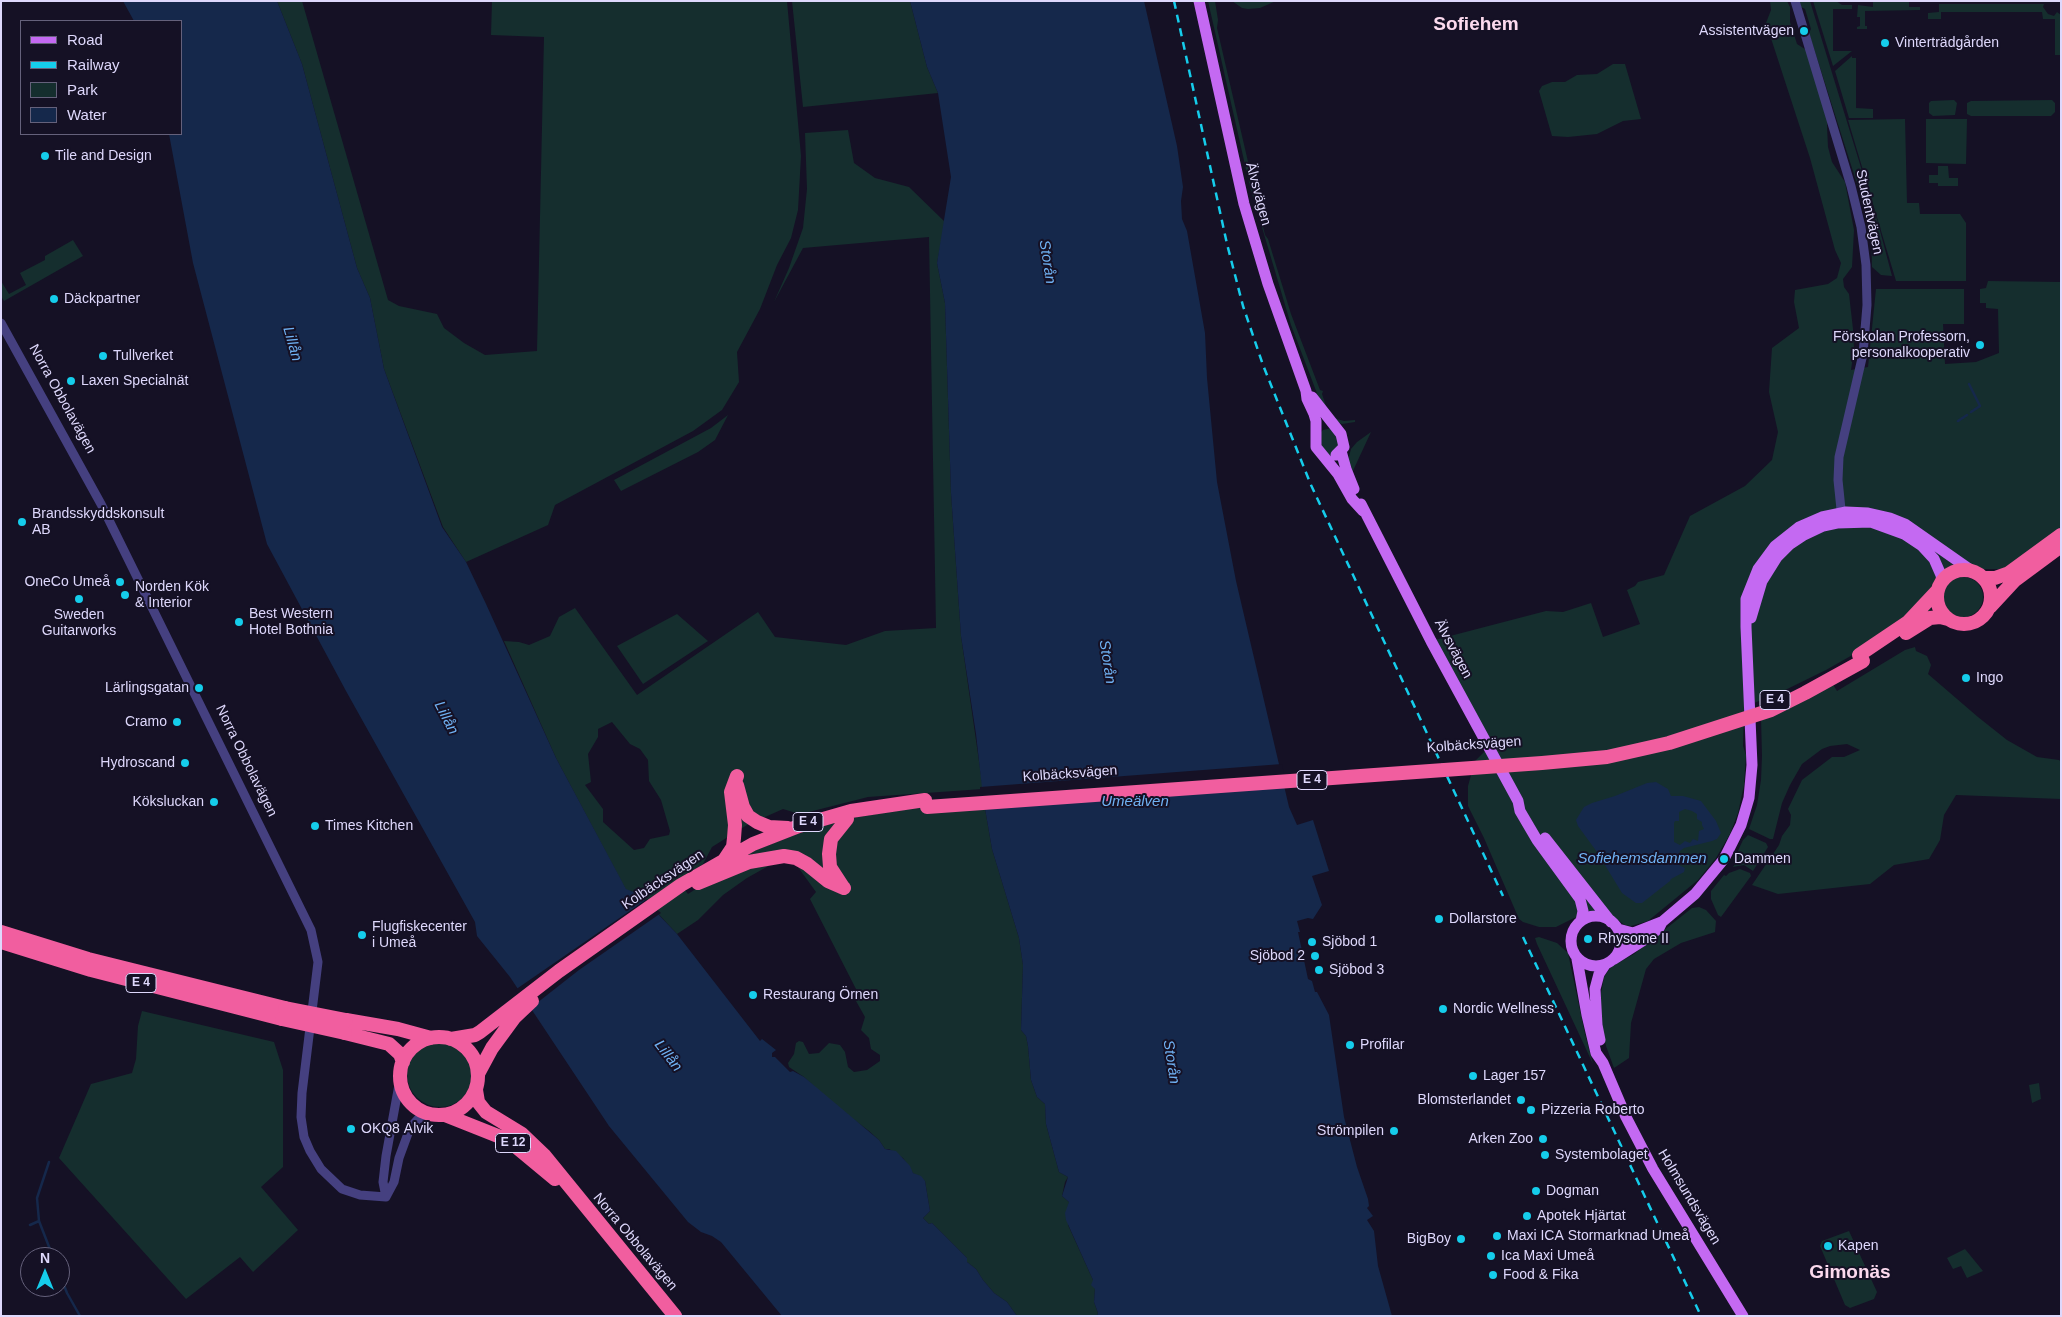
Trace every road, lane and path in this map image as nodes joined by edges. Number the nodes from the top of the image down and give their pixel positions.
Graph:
1 (1199, 1) edge
2 (1795, 1) edge
3 (1, 323) edge
4 (1306, 390) junction
5 (1337, 430) junction
6 (1317, 436) junction
7 (1342, 451) junction
8 (1322, 455) junction
9 (1363, 511) junction
10 (1842, 517) junction
11 (2061, 535) edge
12 (2061, 546) edge
13 (1979, 575) junction
14 (1940, 586) junction
15 (1989, 607) junction
16 (1948, 619) junction
17 (1862, 656) junction
18 (1518, 801) junction
19 (926, 804) junction
20 (847, 819) junction
21 (790, 828) junction
22 (724, 860) junction
23 (698, 883) junction
24 (683, 888) junction
25 (1581, 921) junction
26 (1662, 922) junction
27 (1614, 925) junction
28 (1, 932) edge
29 (1, 942) edge
30 (1577, 959) junction
31 (1610, 962) junction
32 (284, 1014) junction
33 (509, 1015) junction
34 (346, 1027) junction
35 (431, 1038) junction
36 (451, 1039) junction
37 (403, 1062) junction
38 (1603, 1063) junction
39 (478, 1074) junction
40 (400, 1079) junction
41 (476, 1090) junction
42 (430, 1114) junction
43 (445, 1115) junction
44 (570, 1189) junction
45 (386, 1197) junction
46 (675, 1316) edge
47 (1743, 1316) edge

1 - 4 main road, Älvsvägen
2 - 10 street, Studentvägen
3 - 45 street, Norra Obbolavägen
4 - 5 main road, Älvsvägen
4 - 6 main road, Älvsvägen
5 - 6 main road
5 - 7 main road
6 - 8 main road
7 - 8 main road
7 - 9 main road, Älvsvägen
8 - 9 main road, Älvsvägen
9 - 18 main road, Älvsvägen
10 - 13 main road
10 - 14 main road
10 - 26 main road
11 - 13 highway, E 4
12 - 15 highway, E 4
13 - 14 highway, E 4
13 - 15 highway
14 - 16 highway
14 - 17 highway, Kolbäcksvägen / E 4
15 - 16 highway, E 4
16 - 17 highway, Kolbäcksvägen / E 4
17 - 19 highway, Kolbäcksvägen / E 4
18 - 25 main road, Älvsvägen
18 - 27 main road, Älvsvägen
19 - 20 highway, Kolbäcksvägen / E 4
19 - 21 highway, Kolbäcksvägen / E 4
20 - 23 highway, Kolbäcksvägen / E 4
20 - 23 highway
21 - 22 highway, Kolbäcksvägen / E 4
21 - 22 highway
22 - 24 highway, Kolbäcksvägen / E 4
23 - 24 highway, Kolbäcksvägen / E 4
24 - 33 highway, Kolbäcksvägen / E 4
25 - 27 main road
25 - 30 main road
26 - 27 main road
26 - 31 main road
27 - 31 main road
28 - 32 highway, E 4
29 - 32 highway, E 4
30 - 31 main road
30 - 38 main road, Holmsundsvägen
31 - 38 main road, Holmsundsvägen
32 - 34 highway, E 4, bridge
33 - 36 highway, Kolbäcksvägen / E 4
33 - 39 highway, Kolbäcksvägen / E 4
34 - 35 highway, E 4
34 - 37 highway, E 4
35 - 36 highway, E 4
35 - 37 highway
36 - 39 highway, E 4
37 - 40 highway
38 - 47 main road, Holmsundsvägen
39 - 41 highway, E 4
40 - 42 highway
40 - 45 street
41 - 43 highway
41 - 44 highway, Norra Obbolavägen / E 12
42 - 43 highway
42 - 45 street
43 - 44 highway, Norra Obbolavägen / E 12
44 - 46 highway, Norra Obbolavägen / E 12

